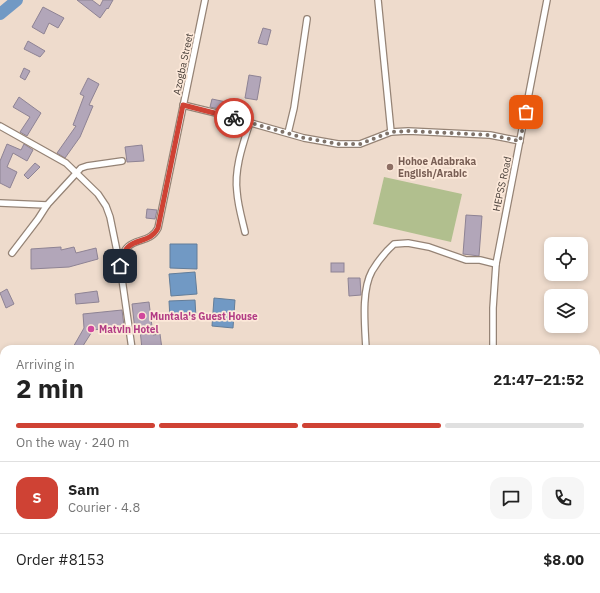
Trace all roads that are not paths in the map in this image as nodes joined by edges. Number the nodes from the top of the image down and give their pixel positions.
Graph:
1 (206, 0) edge
2 (378, 0) edge
3 (547, 0) edge
4 (307, 19) dead end
5 (183, 105) junction
6 (250, 122) junction
7 (0, 126) edge
8 (391, 132) junction
9 (288, 133) junction
10 (520, 141) junction
11 (122, 161) dead end
12 (76, 173) junction
13 (0, 203) edge
14 (47, 205) junction
15 (245, 232) dead end
16 (12, 253) dead end
17 (496, 264) junction
18 (120, 266) junction
19 (131, 345) edge
20 (366, 345) edge
21 (494, 345) edge

1 - 5 street, Azogba Street
2 - 8 street
3 - 10 street, HEPSS Road
4 - 9 street
5 - 6 street
5 - 18 street, Azogba Street
6 - 9 street
6 - 15 street
7 - 12 street
8 - 9 street
8 - 10 street
10 - 17 street, HEPSS Road
11 - 12 street
12 - 14 street
12 - 18 street
13 - 14 street
14 - 16 street
17 - 20 street
17 - 21 street, HEPSS Road
18 - 19 street, Azogba Street

